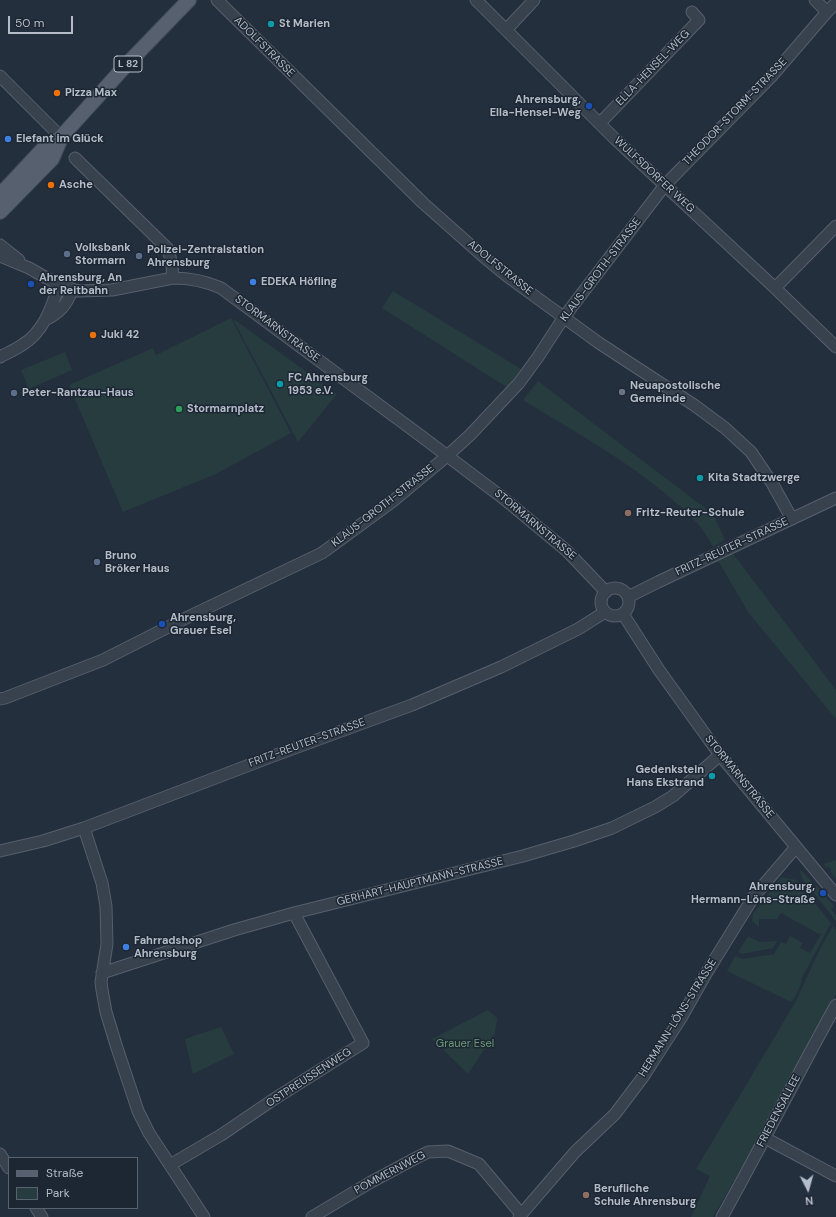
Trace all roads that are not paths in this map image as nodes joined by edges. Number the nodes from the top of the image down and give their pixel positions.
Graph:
1 (189, 0) edge
2 (217, 0) edge
3 (476, 0) edge
4 (534, 0) edge
5 (815, 0) edge
6 (836, 3) edge
7 (692, 12) dead end
8 (827, 12) junction
9 (506, 30) junction
10 (0, 76) edge
11 (600, 123) junction
12 (62, 137) junction
13 (76, 158) dead end
14 (665, 185) junction
15 (0, 195) edge
16 (0, 212) edge
17 (836, 226) edge
18 (0, 245) edge
19 (0, 256) edge
20 (29, 268) junction
21 (173, 278) junction
22 (59, 285) junction
23 (775, 288) junction
24 (72, 290) junction
25 (564, 317) junction
26 (45, 320) junction
27 (836, 347) edge
28 (0, 357) edge
29 (447, 456) junction
30 (836, 498) edge
31 (792, 519) junction
32 (606, 592) junction
33 (628, 597) junction
34 (605, 612) junction
35 (623, 614) junction
36 (0, 699) edge
37 (720, 755) junction
38 (84, 828) junction
39 (796, 847) junction
40 (0, 850) edge
41 (836, 895) edge
42 (294, 913) junction
43 (102, 973) junction
44 (836, 1005) edge
45 (765, 1138) junction
46 (0, 1154) edge
47 (170, 1165) junction
48 (8, 1166) edge
49 (836, 1176) edge
50 (520, 1215) edge
51 (204, 1217) edge
52 (312, 1217) edge
53 (722, 1217) edge

1 - 12 main road, L 82
2 - 25 street, ADOLFSTRASSE
3 - 9 street, WULFSDORFER WEG
4 - 9 street
5 - 8 street
6 - 8 street, THEODOR-STORM-STRASSE
7 - 11 street, ELLA-HENSEL-WEG
8 - 14 street, THEODOR-STORM-STRASSE
9 - 11 street, WULFSDORFER WEG
10 - 12 street
11 - 14 street, WULFSDORFER WEG
12 - 15 main road, L 82
12 - 16 main road, L 82
13 - 21 street
14 - 23 street, WULFSDORFER WEG
14 - 25 street, KLAUS-GROTH-STRASSE
17 - 23 street
18 - 20 street
19 - 20 street
20 - 22 street, STORMARNSTRASSE
21 - 24 street, STORMARNSTRASSE
21 - 29 street, STORMARNSTRASSE
22 - 24 street, STORMARNSTRASSE
22 - 26 street
23 - 27 street, WULFSDORFER WEG
24 - 26 street
25 - 29 street, KLAUS-GROTH-STRASSE
25 - 31 street, ADOLFSTRASSE
26 - 28 street
29 - 32 street, STORMARNSTRASSE
29 - 36 street, KLAUS-GROTH-STRASSE
30 - 31 street, FRITZ-REUTER-STRASSE
31 - 33 street, FRITZ-REUTER-STRASSE
32 - 33 street
32 - 34 street
33 - 35 street
34 - 35 street
34 - 38 street, FRITZ-REUTER-STRASSE
35 - 37 street, STORMARNSTRASSE
37 - 39 street, STORMARNSTRASSE
37 - 42 street, GERHART-HAUPTMANN-STRASSE
38 - 40 street, FRITZ-REUTER-STRASSE
38 - 43 street
39 - 41 street, STORMARNSTRASSE
39 - 50 street, HERMANN-LÖNS-STRASSE
42 - 43 street, GERHART-HAUPTMANN-STRASSE
42 - 47 street, OSTPREUSSENWEG
43 - 47 street
44 - 45 street, FRIEDENSALLEE
45 - 49 street
45 - 53 street, FRIEDENSALLEE
46 - 48 street
47 - 51 street
50 - 52 street, POMMERNWEG

